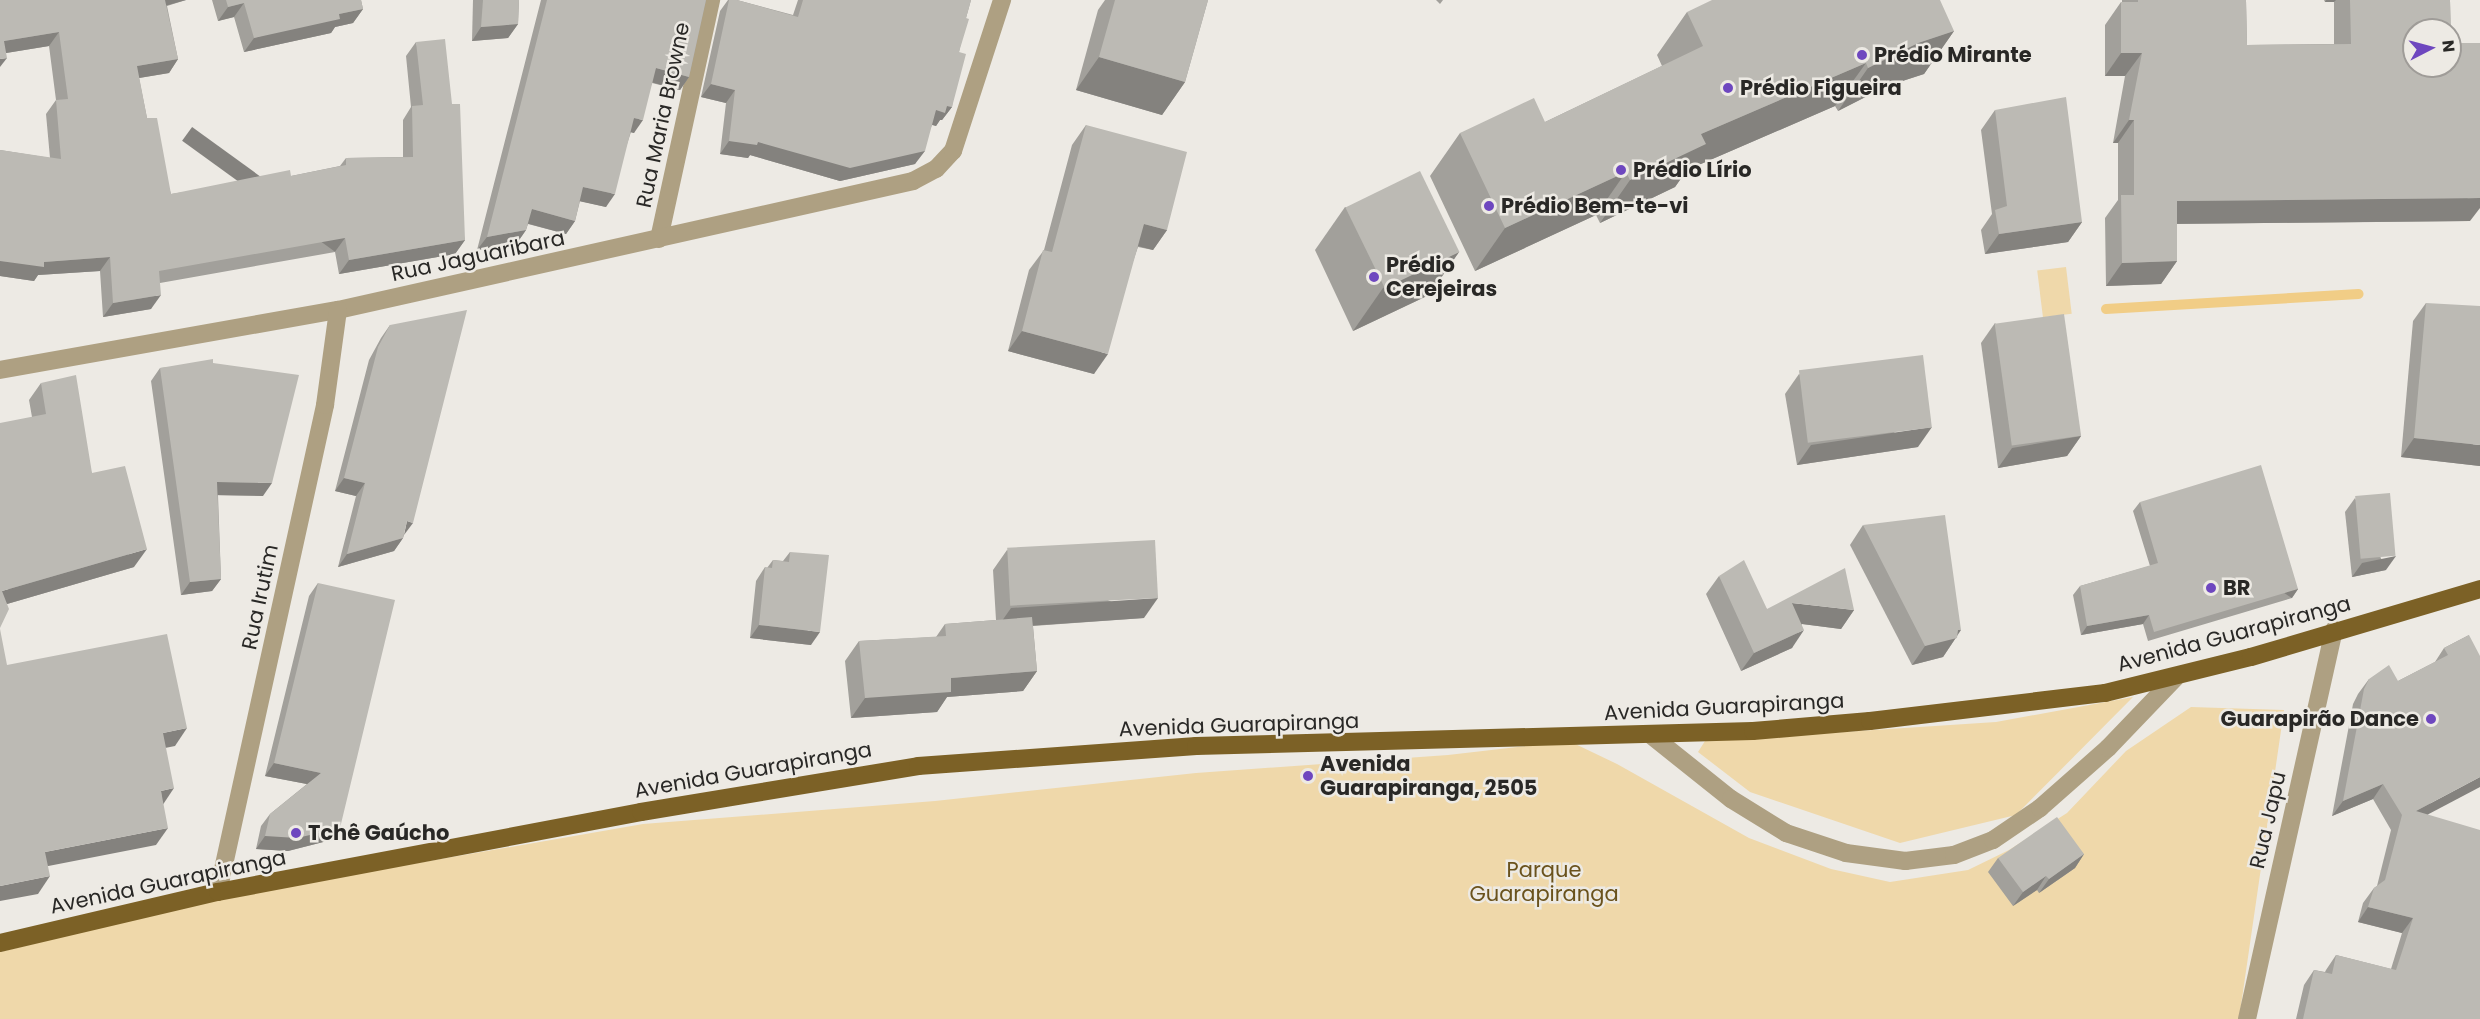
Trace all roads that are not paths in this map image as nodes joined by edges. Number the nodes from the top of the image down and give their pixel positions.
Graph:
1 (711, 0) edge
2 (1002, 0) edge
3 (658, 239) junction
4 (338, 310) junction
5 (0, 370) edge
6 (2480, 589) edge
7 (2334, 630) junction
8 (2176, 677) junction
9 (1652, 736) junction
10 (218, 892) junction
11 (0, 943) edge
12 (2247, 1019) edge

1 - 3 street, Rua Maria Browne
2 - 3 street, Rua Jaguaribara
3 - 4 street, Rua Jaguaribara
4 - 5 street, Rua Jaguaribara
4 - 10 street, Rua Irutim
6 - 7 main road, Avenida Guarapiranga
7 - 8 main road, Avenida Guarapiranga
7 - 12 street, Rua Japu
8 - 9 main road, Avenida Guarapiranga
8 - 9 street
9 - 10 main road, Avenida Guarapiranga
10 - 11 main road, Avenida Guarapiranga

